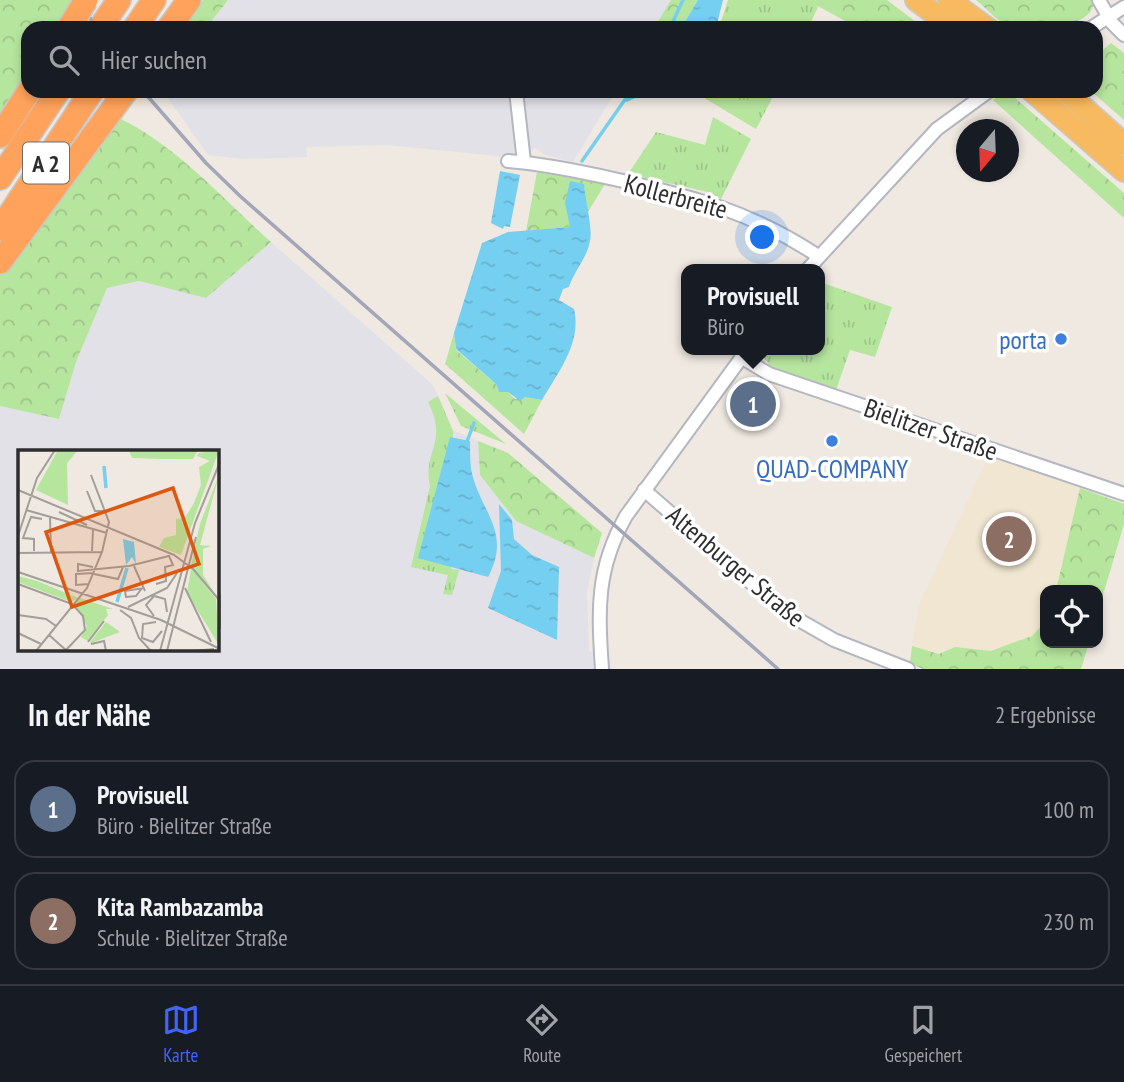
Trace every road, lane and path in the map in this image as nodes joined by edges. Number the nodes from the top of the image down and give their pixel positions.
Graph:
1 (86, 0) edge
2 (154, 0) edge
3 (189, 0) edge
4 (916, 0) edge
5 (949, 0) edge
6 (1099, 0) edge
7 (1124, 7) edge
8 (1108, 17) junction
9 (73, 21) edge
10 (140, 21) edge
11 (174, 21) edge
12 (944, 21) edge
13 (977, 21) edge
14 (1102, 21) edge
15 (1124, 35) edge
16 (24, 98) edge
17 (53, 98) edge
18 (88, 98) edge
19 (121, 98) edge
20 (517, 98) edge
21 (979, 98) edge
22 (1040, 98) edge
23 (1073, 98) edge
24 (0, 136) edge
25 (1124, 144) edge
26 (508, 161) dead end
27 (524, 162) junction
28 (1124, 171) edge
29 (0, 178) edge
30 (0, 229) edge
31 (818, 256) junction
32 (0, 262) edge
33 (812, 264) edge
34 (743, 355) edge
35 (746, 355) edge
36 (645, 490) junction
37 (1124, 494) edge
38 (602, 669) edge
39 (908, 669) edge

1 - 9 highway, bridge
2 - 10 highway
3 - 11 highway
4 - 12 highway
5 - 13 highway
6 - 8 street
7 - 8 street
8 - 14 street
8 - 15 street
16 - 24 highway
17 - 29 highway, A 2
18 - 30 highway, A 2
19 - 32 highway
20 - 27 street
21 - 31 street
22 - 28 highway
23 - 25 highway
26 - 27 street, Kollerbreite
27 - 31 street, Kollerbreite
31 - 33 street
34 - 36 street
35 - 37 street, Bielitzer Straße
36 - 38 street
36 - 39 street, Altenburger Straße

